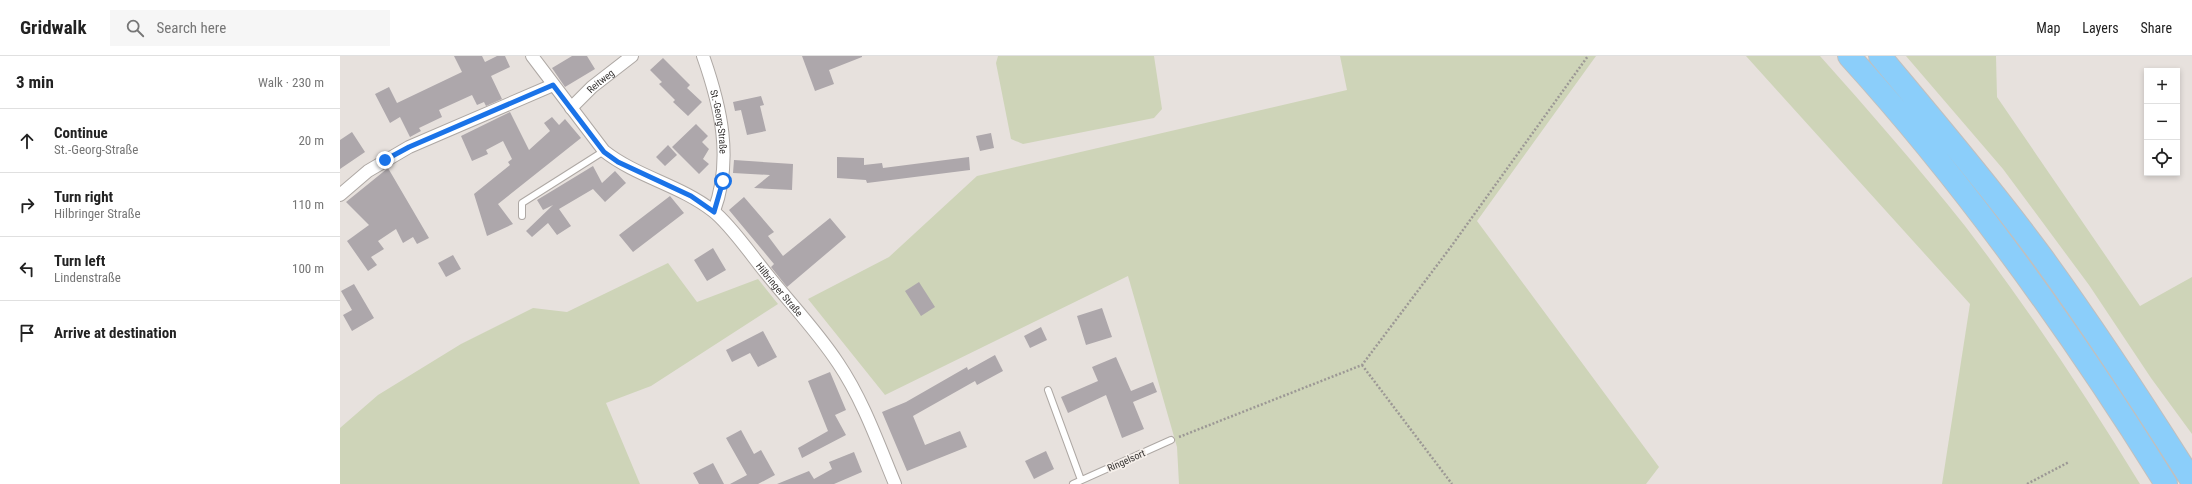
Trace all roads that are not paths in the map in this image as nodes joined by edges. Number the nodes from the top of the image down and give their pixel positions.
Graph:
1 (532, 56) edge
2 (632, 56) edge
3 (703, 56) edge
4 (1849, 56) edge
5 (1880, 56) edge
6 (553, 85) junction
7 (571, 108) junction
8 (604, 152) junction
9 (340, 195) edge
10 (714, 212) junction
11 (522, 216) dead end
12 (1048, 390) dead end
13 (1171, 440) road end
14 (1081, 480) junction
15 (2192, 481) edge
16 (895, 484) edge
17 (1073, 484) edge
18 (2166, 484) edge

1 - 6 street, Hilbringer Straße
2 - 7 street, Reitweg
3 - 10 street, St.-Georg-Straße
4 - 18 highway
5 - 15 highway
6 - 7 street, Hilbringer Straße
6 - 9 street
7 - 8 street, Hilbringer Straße
8 - 10 street, Hilbringer Straße
8 - 11 lane
10 - 16 street, Hilbringer Straße
12 - 14 lane
13 - 14 lane, Ringelsort
14 - 17 lane, Ringelsort

